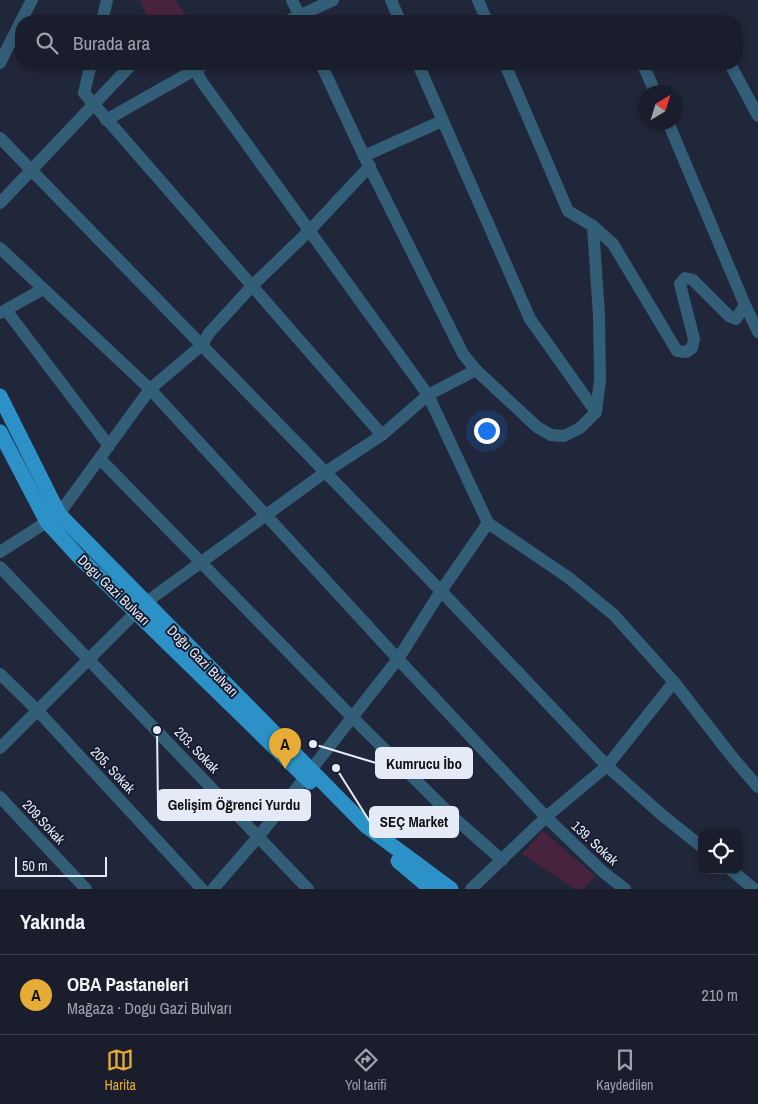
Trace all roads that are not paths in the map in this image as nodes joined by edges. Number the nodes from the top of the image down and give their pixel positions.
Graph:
1 (32, 0) edge
2 (107, 0) edge
3 (292, 0) edge
4 (333, 0) edge
5 (391, 0) edge
6 (478, 0) edge
7 (24, 15) edge
8 (103, 15) edge
9 (295, 15) edge
10 (304, 15) edge
11 (397, 15) edge
12 (484, 15) edge
13 (15, 33) edge
14 (0, 63) edge
15 (90, 70) edge
16 (126, 70) edge
17 (189, 70) edge
18 (198, 70) edge
19 (325, 70) edge
20 (421, 70) edge
21 (509, 70) edge
22 (645, 70) edge
23 (733, 70) edge
24 (652, 85) edge
25 (93, 105) junction
26 (758, 116) edge
27 (106, 120) junction
28 (442, 121) junction
29 (671, 130) edge
30 (0, 138) edge
31 (367, 161) junction
32 (32, 170) junction
33 (0, 203) edge
34 (593, 226) junction
35 (310, 230) junction
36 (0, 248) edge
37 (252, 286) junction
38 (43, 289) junction
39 (745, 305) junction
40 (3, 311) edge
41 (758, 332) edge
42 (202, 345) junction
43 (476, 370) junction
44 (150, 388) junction
45 (428, 395) junction
46 (0, 396) edge
47 (596, 412) junction
48 (0, 432) edge
49 (382, 435) junction
50 (109, 446) junction
51 (100, 459) junction
52 (324, 473) junction
53 (266, 515) junction
54 (53, 518) junction
55 (488, 523) junction
56 (0, 552) edge
57 (201, 561) junction
58 (0, 567) edge
59 (441, 591) junction
60 (141, 607) junction
61 (88, 659) junction
62 (398, 659) junction
63 (0, 674) edge
64 (674, 682) junction
65 (38, 711) junction
66 (352, 717) junction
67 (0, 748) edge
68 (607, 766) junction
69 (308, 773) junction
70 (758, 787) edge
71 (0, 797) edge
72 (546, 817) junction
73 (259, 836) junction
74 (698, 844) edge
75 (502, 860) junction
76 (736, 874) edge
77 (86, 889) edge
78 (202, 889) edge
79 (213, 889) edge
80 (308, 889) edge
81 (431, 889) edge
82 (451, 889) edge
83 (471, 889) edge
84 (625, 889) edge
85 (754, 889) edge

1 - 7 street
2 - 8 street
3 - 9 street
4 - 10 street
5 - 11 street
6 - 12 street
13 - 14 street
15 - 25 street
16 - 25 street
17 - 27 street
18 - 35 street
19 - 31 street
20 - 28 street
21 - 34 street
22 - 24 street
23 - 26 street
25 - 27 street
25 - 32 street
27 - 37 street
28 - 31 street
28 - 47 street
29 - 39 street
30 - 32 street
31 - 35 street
31 - 43 street
32 - 33 street
32 - 42 street
34 - 39 street
34 - 47 street
35 - 37 street
35 - 45 street
36 - 38 street, 139. Sokak
37 - 42 street
37 - 49 street
38 - 40 street
38 - 44 street, 139. Sokak
39 - 41 street
40 - 50 street
42 - 44 street
42 - 52 street
43 - 45 street
43 - 47 street
44 - 50 street
44 - 53 street, 139. Sokak
45 - 49 street
45 - 55 street
46 - 54 main road, Doğu Gazi Bulvarı
48 - 54 main road
49 - 52 street
50 - 51 street
51 - 54 street
51 - 57 street
52 - 53 street
52 - 59 street
53 - 57 street
53 - 62 street, 139. Sokak
54 - 56 street
54 - 60 main road, Doğu Gazi Bulvarı
55 - 59 street
55 - 64 street
57 - 60 street
57 - 66 street
58 - 61 street, 203. Sokak
59 - 62 street
59 - 68 street
60 - 61 street
60 - 69 main road, Doğu Gazi Bulvarı
61 - 65 street
61 - 73 street, 203. Sokak
62 - 66 street
62 - 72 street, 139. Sokak
63 - 65 street, 205. Sokak
64 - 68 street
64 - 70 street
65 - 67 street
65 - 78 street, 205. Sokak
66 - 69 street
66 - 75 street
68 - 72 street
68 - 74 street
69 - 73 street
69 - 81 main road
69 - 82 main road, Doğu Gazi Bulvarı
71 - 77 street, 209.Sokak
72 - 75 street
72 - 84 street, 139. Sokak
73 - 79 street
73 - 80 street, 203. Sokak
75 - 83 street
76 - 85 street

